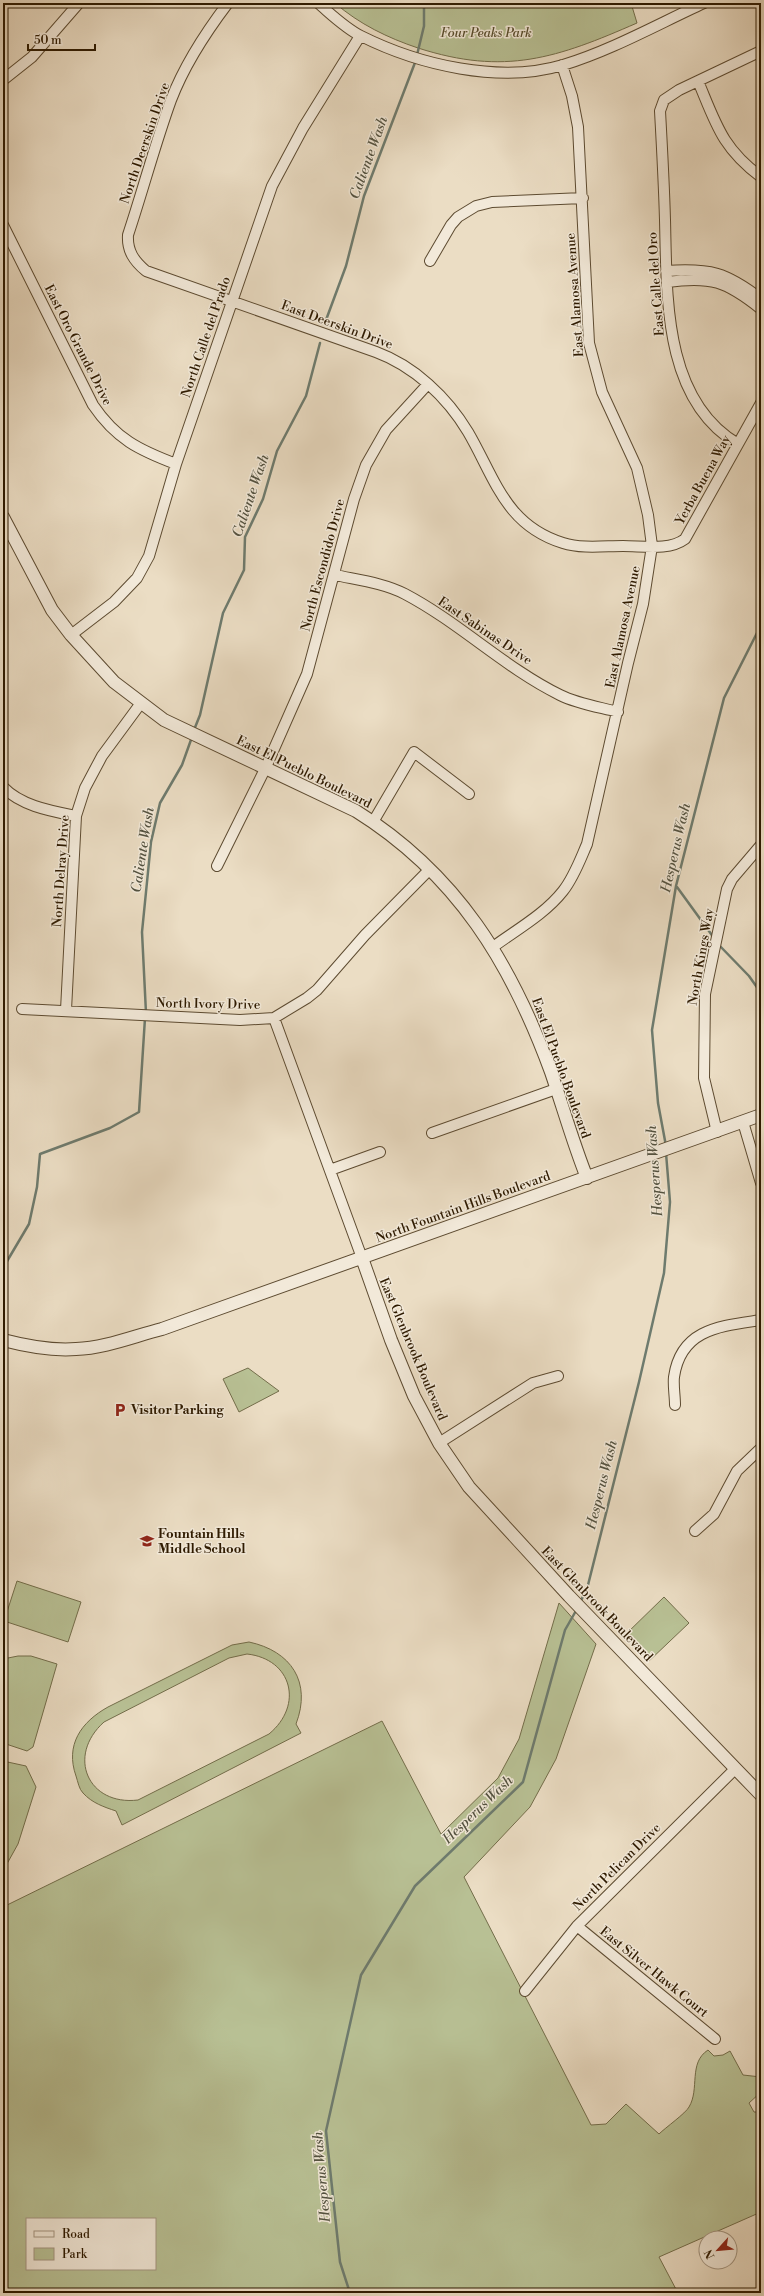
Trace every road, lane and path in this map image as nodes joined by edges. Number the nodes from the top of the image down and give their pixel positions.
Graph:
1 (79, 3) edge
2 (228, 3) edge
3 (318, 3) edge
4 (704, 3) edge
5 (360, 36) junction
6 (761, 50) edge
7 (562, 65) junction
8 (3, 80) edge
9 (698, 80) junction
10 (761, 177) edge
11 (583, 198) junction
12 (3, 225) edge
13 (132, 256) joint
14 (430, 260) dead end
15 (666, 271) junction
16 (667, 282) junction
17 (761, 299) edge
18 (232, 302) junction
19 (761, 309) edge
20 (428, 384) junction
21 (761, 403) edge
22 (738, 444) junction
23 (176, 464) junction
24 (3, 516) edge
25 (652, 546) junction
26 (335, 575) junction
27 (71, 635) junction
28 (141, 703) junction
29 (618, 712) junction
30 (266, 768) junction
31 (3, 787) edge
32 (469, 794) dead end
33 (76, 816) junction
34 (372, 822) junction
35 (761, 845) edge
36 (217, 866) dead end
37 (429, 870) junction
38 (493, 947) junction
39 (22, 1009) dead end
40 (66, 1010) junction
41 (274, 1018) junction
42 (556, 1089) junction
43 (761, 1115) edge
44 (743, 1122) junction
45 (717, 1132) junction
46 (432, 1133) dead end
47 (380, 1152) dead end
48 (330, 1170) junction
49 (587, 1178) junction
50 (761, 1183) edge
51 (362, 1258) junction
52 (761, 1320) edge
53 (3, 1340) edge
54 (558, 1376) dead end
55 (675, 1404) dead end
56 (439, 1443) junction
57 (761, 1448) edge
58 (695, 1531) dead end
59 (735, 1769) junction
60 (761, 1795) edge
61 (577, 1926) junction
62 (526, 1991) dead end
63 (715, 2039) dead end

1 - 8 street
2 - 13 street, North Deerskin Drive
3 - 5 street
4 - 7 street
5 - 7 street
5 - 18 street, North Calle del Prado
6 - 9 street
7 - 11 street, East Alamosa Avenue
9 - 10 street
9 - 15 street, East Calle del Oro
11 - 14 street
11 - 25 street, East Alamosa Avenue
12 - 23 street, East Oro Grande Drive
13 - 18 street, East Deerskin Drive
15 - 16 street, East Calle del Oro
15 - 17 street
16 - 19 street
16 - 22 street, East Calle del Oro
18 - 20 street, East Deerskin Drive
18 - 23 street, North Calle del Prado
20 - 25 street, East Deerskin Drive
20 - 26 street, North Escondido Drive
21 - 22 street, Yerba Buena Way
22 - 25 street, Yerba Buena Way
23 - 27 street, North Calle del Prado
24 - 27 street, East El Pueblo Boulevard
25 - 29 street, East Alamosa Avenue
26 - 29 street, East Sabinas Drive
26 - 30 street, North Escondido Drive
27 - 28 street, East El Pueblo Boulevard
28 - 30 street, East El Pueblo Boulevard
28 - 33 street, North Delray Drive
29 - 38 street, East Alamosa Avenue
30 - 34 street, East El Pueblo Boulevard
30 - 36 street, North Escondido Drive
31 - 33 street
32 - 34 street
33 - 40 street, North Delray Drive
34 - 37 street, East El Pueblo Boulevard
35 - 45 street, North Kings Way
37 - 38 street, East El Pueblo Boulevard
37 - 41 street, North Ivory Drive
38 - 42 street, East El Pueblo Boulevard
39 - 40 street, North Ivory Drive
40 - 41 street, North Ivory Drive
41 - 48 street, East Glenbrook Boulevard
42 - 46 street
42 - 49 street, East El Pueblo Boulevard
43 - 44 street, North Fountain Hills Boulevard
44 - 45 street, North Fountain Hills Boulevard
44 - 50 street
45 - 49 street, North Fountain Hills Boulevard
47 - 48 street
48 - 51 street, East Glenbrook Boulevard
49 - 51 street, North Fountain Hills Boulevard
51 - 53 street, North Fountain Hills Boulevard
51 - 56 street, East Glenbrook Boulevard
52 - 55 street
54 - 56 street
56 - 59 street, East Glenbrook Boulevard
57 - 58 street
59 - 60 street, East Glenbrook Boulevard
59 - 61 street, North Pelican Drive
61 - 62 street, North Pelican Drive
61 - 63 street, East Silver Hawk Court

